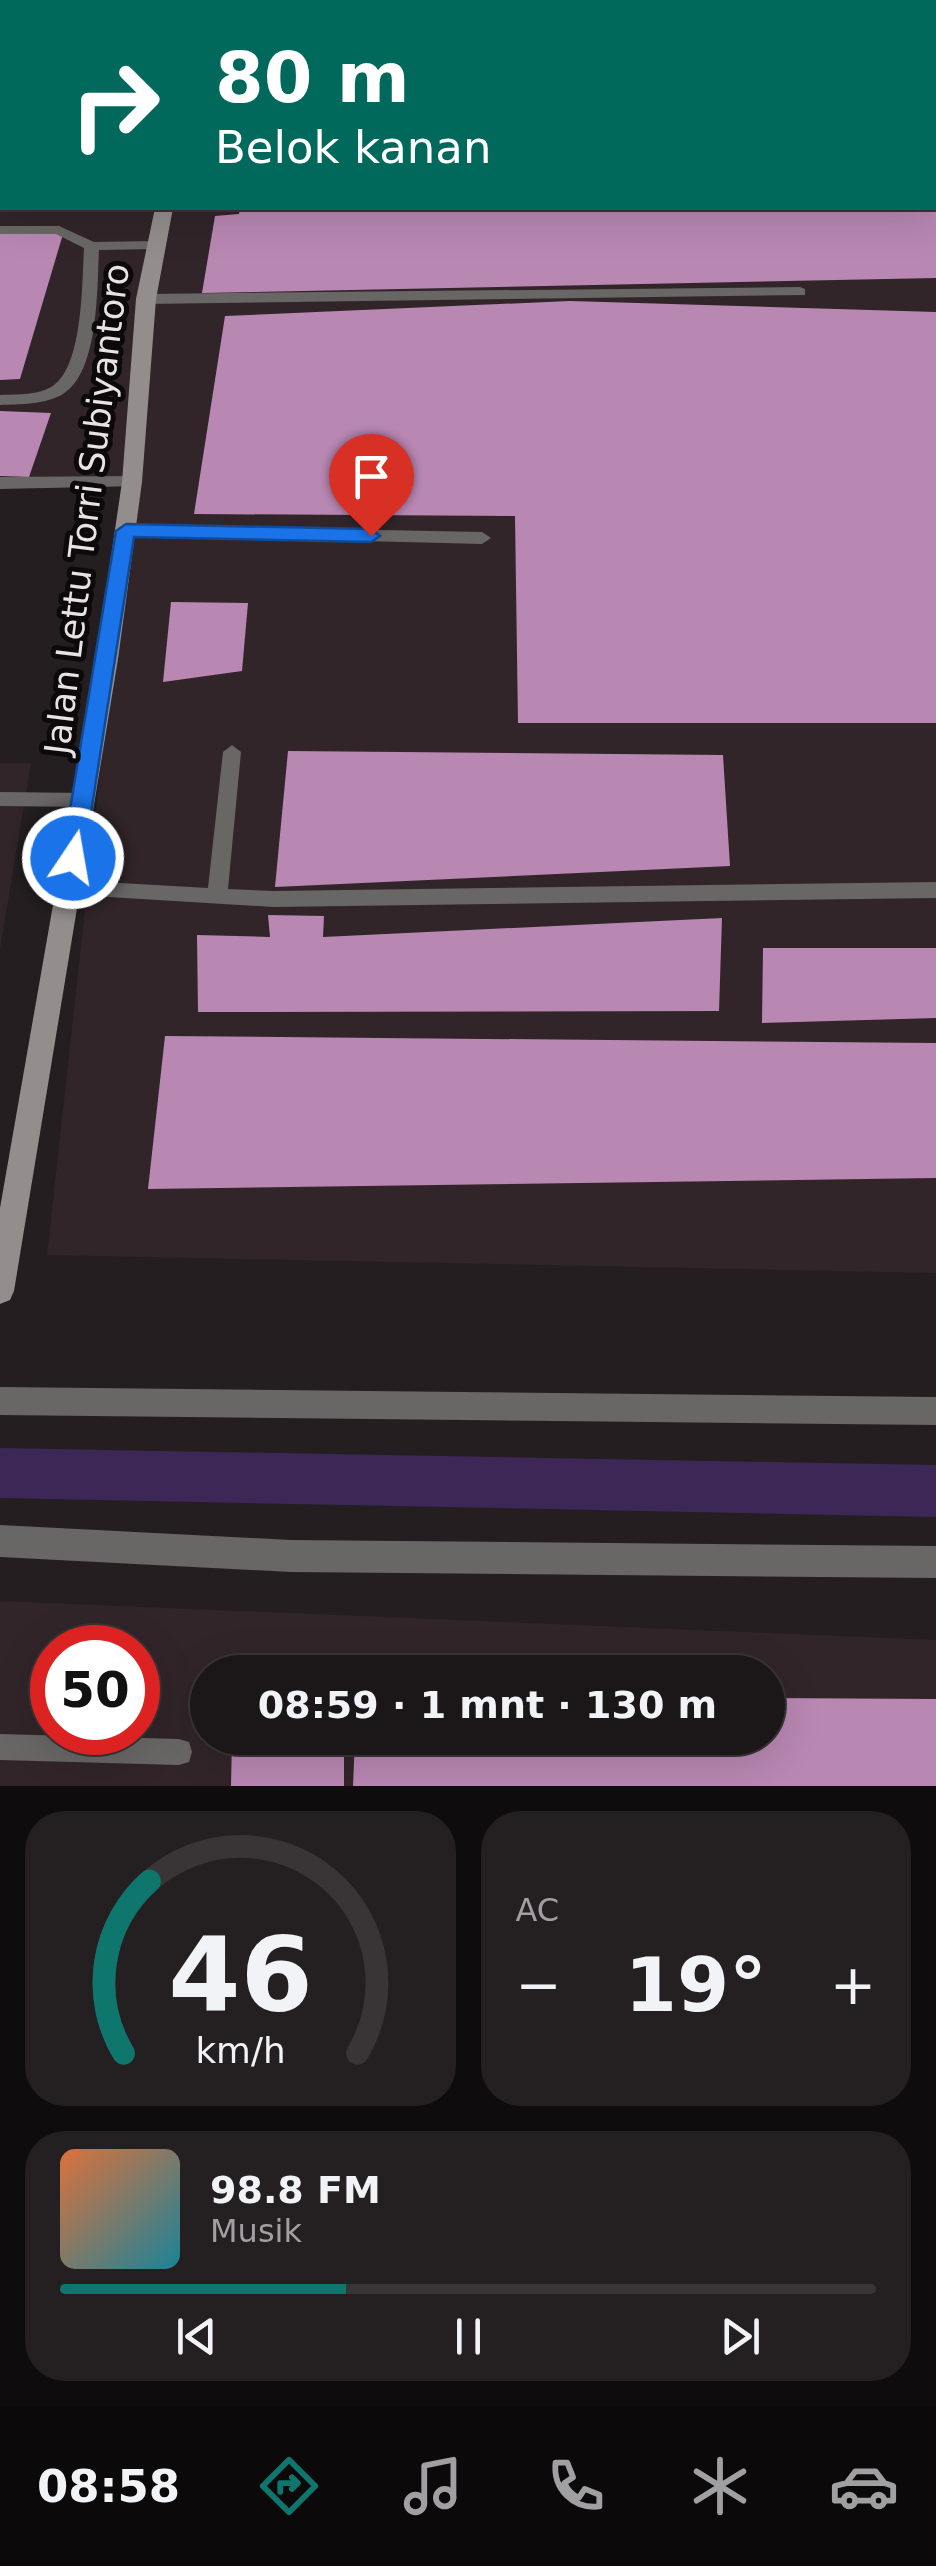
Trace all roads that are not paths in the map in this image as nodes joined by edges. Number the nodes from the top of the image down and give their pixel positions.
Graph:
1 (164, 210) edge
2 (0, 230) edge
3 (156, 245) junction
4 (92, 246) junction
5 (800, 292) dead end
6 (146, 299) junction
7 (0, 400) edge
8 (0, 482) edge
9 (132, 482) junction
10 (126, 531) junction
11 (482, 538) dead end
12 (232, 752) dead end
13 (0, 799) edge
14 (86, 800) junction
15 (67, 888) junction
16 (936, 890) edge
17 (216, 894) junction
18 (0, 1292) edge
19 (0, 1401) edge
20 (936, 1411) edge
21 (0, 1541) edge
22 (936, 1562) edge
23 (0, 1747) edge
24 (179, 1752) dead end

1 - 3 main road, Jalan Lettu Torri Subiyantoro
2 - 4 lane
3 - 4 lane
3 - 6 main road, Jalan Lettu Torri Subiyantoro
4 - 7 lane
5 - 6 lane
6 - 9 main road, Jalan Lettu Torri Subiyantoro
8 - 9 lane
9 - 10 main road, Jalan Lettu Torri Subiyantoro
10 - 11 lane
10 - 14 main road, Jalan Lettu Torri Subiyantoro
12 - 17 lane
13 - 14 lane
14 - 15 main road, Jalan Lettu Torri Subiyantoro
15 - 17 lane
15 - 18 main road, Jalan Lettu Torri Subiyantoro
16 - 17 lane
19 - 20 street
21 - 22 street
23 - 24 lane

